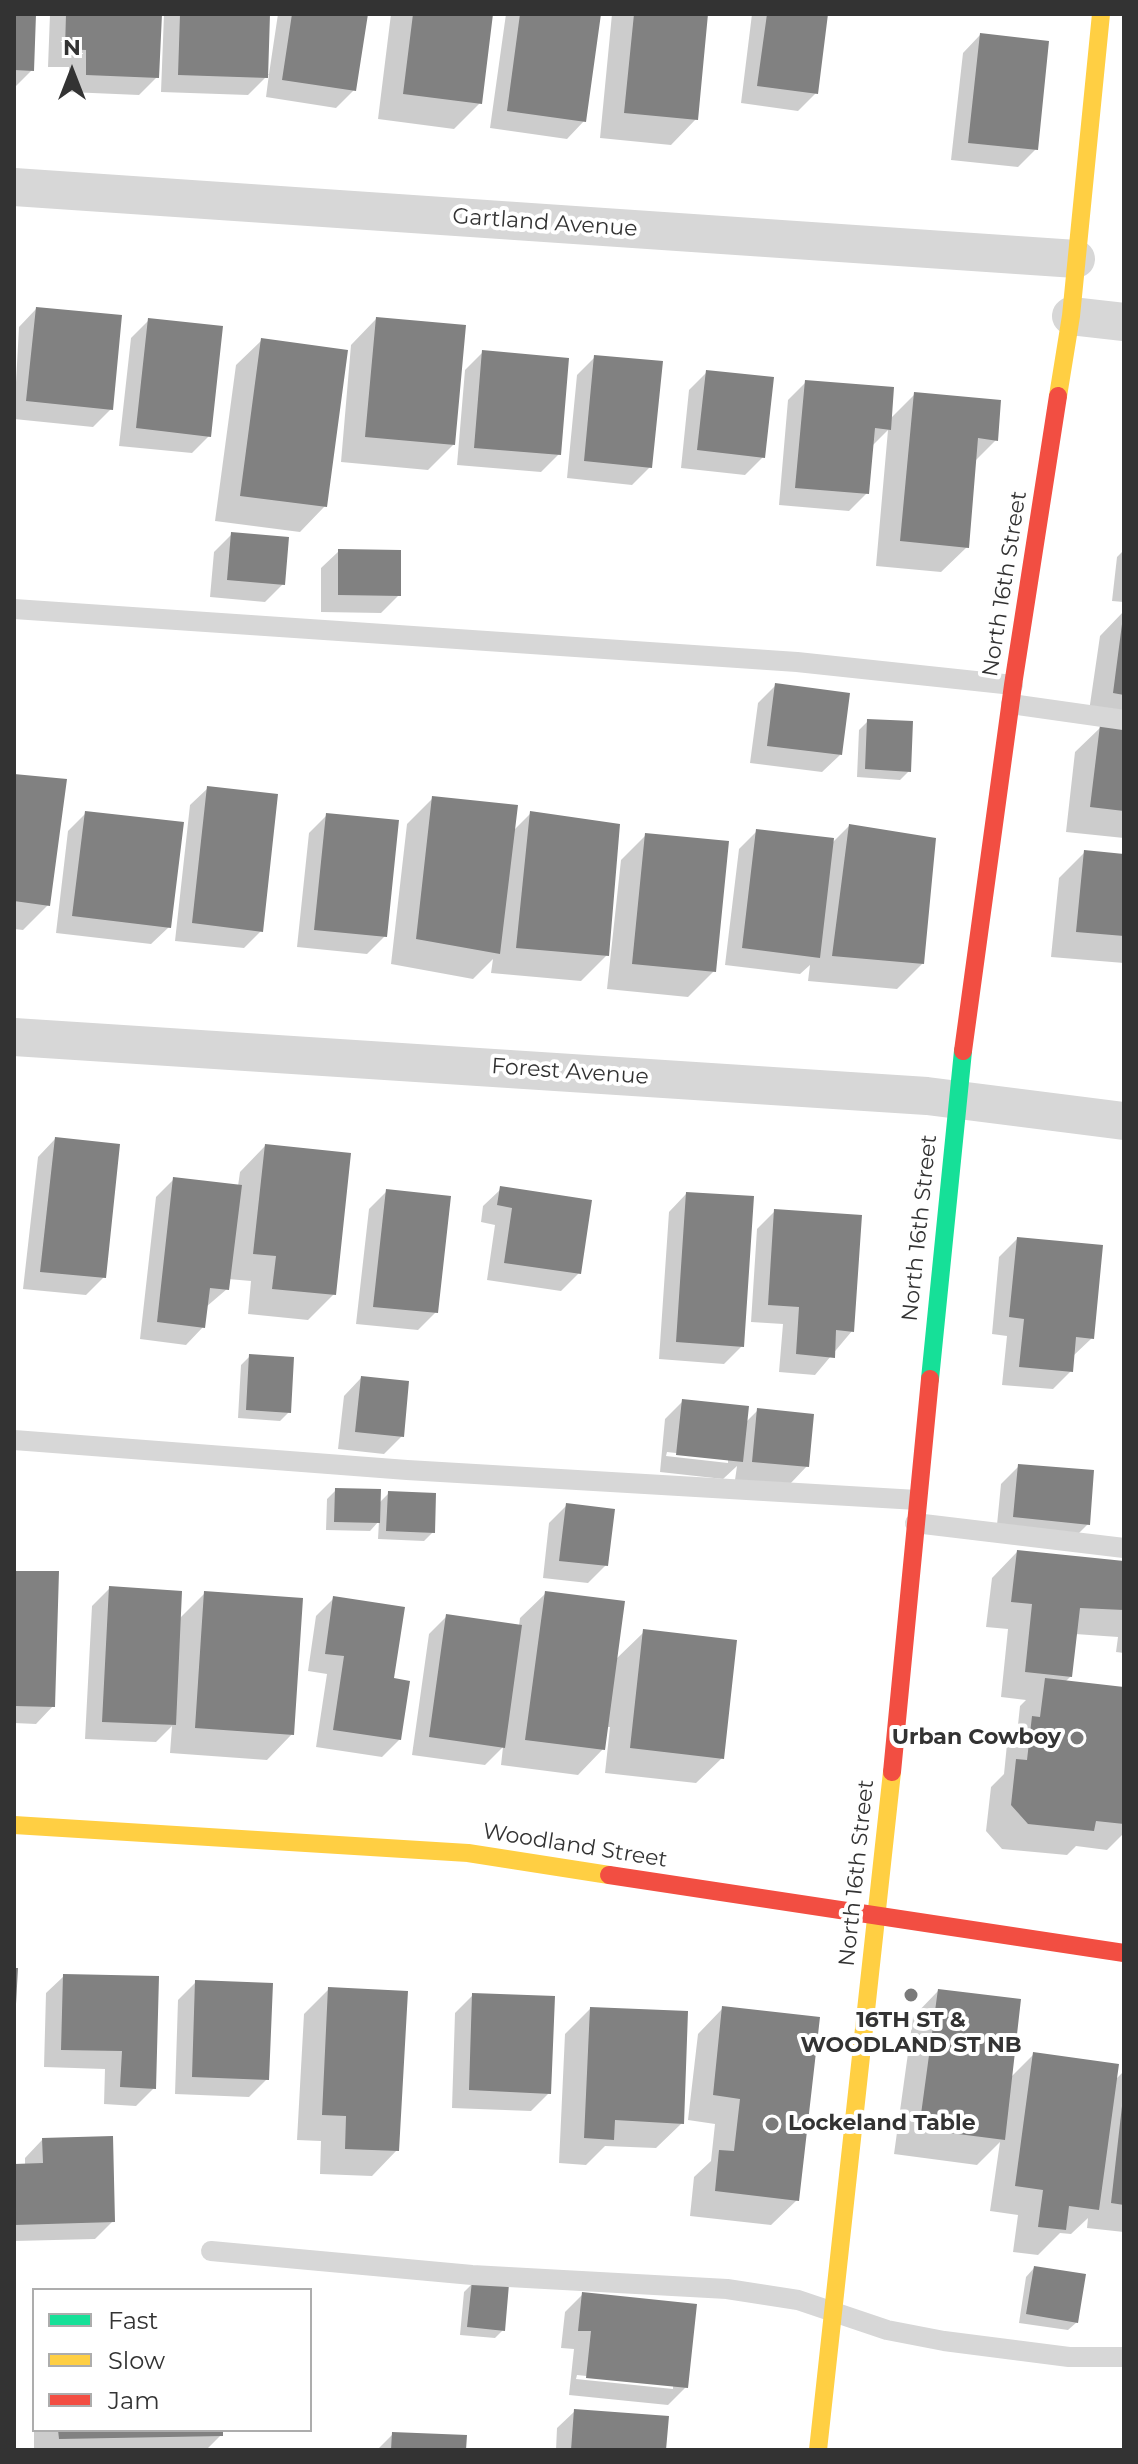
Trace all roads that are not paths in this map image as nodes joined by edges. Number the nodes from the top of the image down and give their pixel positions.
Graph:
1 (1101, 14) edge
2 (14, 187) edge
3 (1076, 259) junction
4 (1071, 316) junction
5 (1124, 322) edge
6 (14, 609) edge
7 (1012, 695) junction
8 (1124, 720) edge
9 (14, 1037) edge
10 (957, 1098) junction
11 (1124, 1121) edge
12 (14, 1440) edge
13 (917, 1500) junction
14 (915, 1523) junction
15 (1124, 1548) edge
16 (14, 1825) edge
17 (878, 1918) junction
18 (1124, 1953) edge
19 (211, 2251) dead end
20 (835, 2312) junction
21 (1124, 2357) edge
22 (818, 2450) edge

1 - 3 street, North 16th Street
2 - 3 street, Gartland Avenue
3 - 4 street, North 16th Street
4 - 5 street
4 - 7 street, North 16th Street
6 - 7 lane
7 - 8 lane
7 - 10 street, North 16th Street
9 - 10 street, Forest Avenue
10 - 11 street, Forest Avenue
10 - 13 street, North 16th Street
12 - 13 lane
13 - 14 street, North 16th Street
14 - 15 lane
14 - 17 street, North 16th Street
16 - 17 street, Woodland Street
17 - 18 street, Woodland Street
17 - 20 street, North 16th Street
19 - 20 lane
20 - 21 lane
20 - 22 street, North 16th Street

